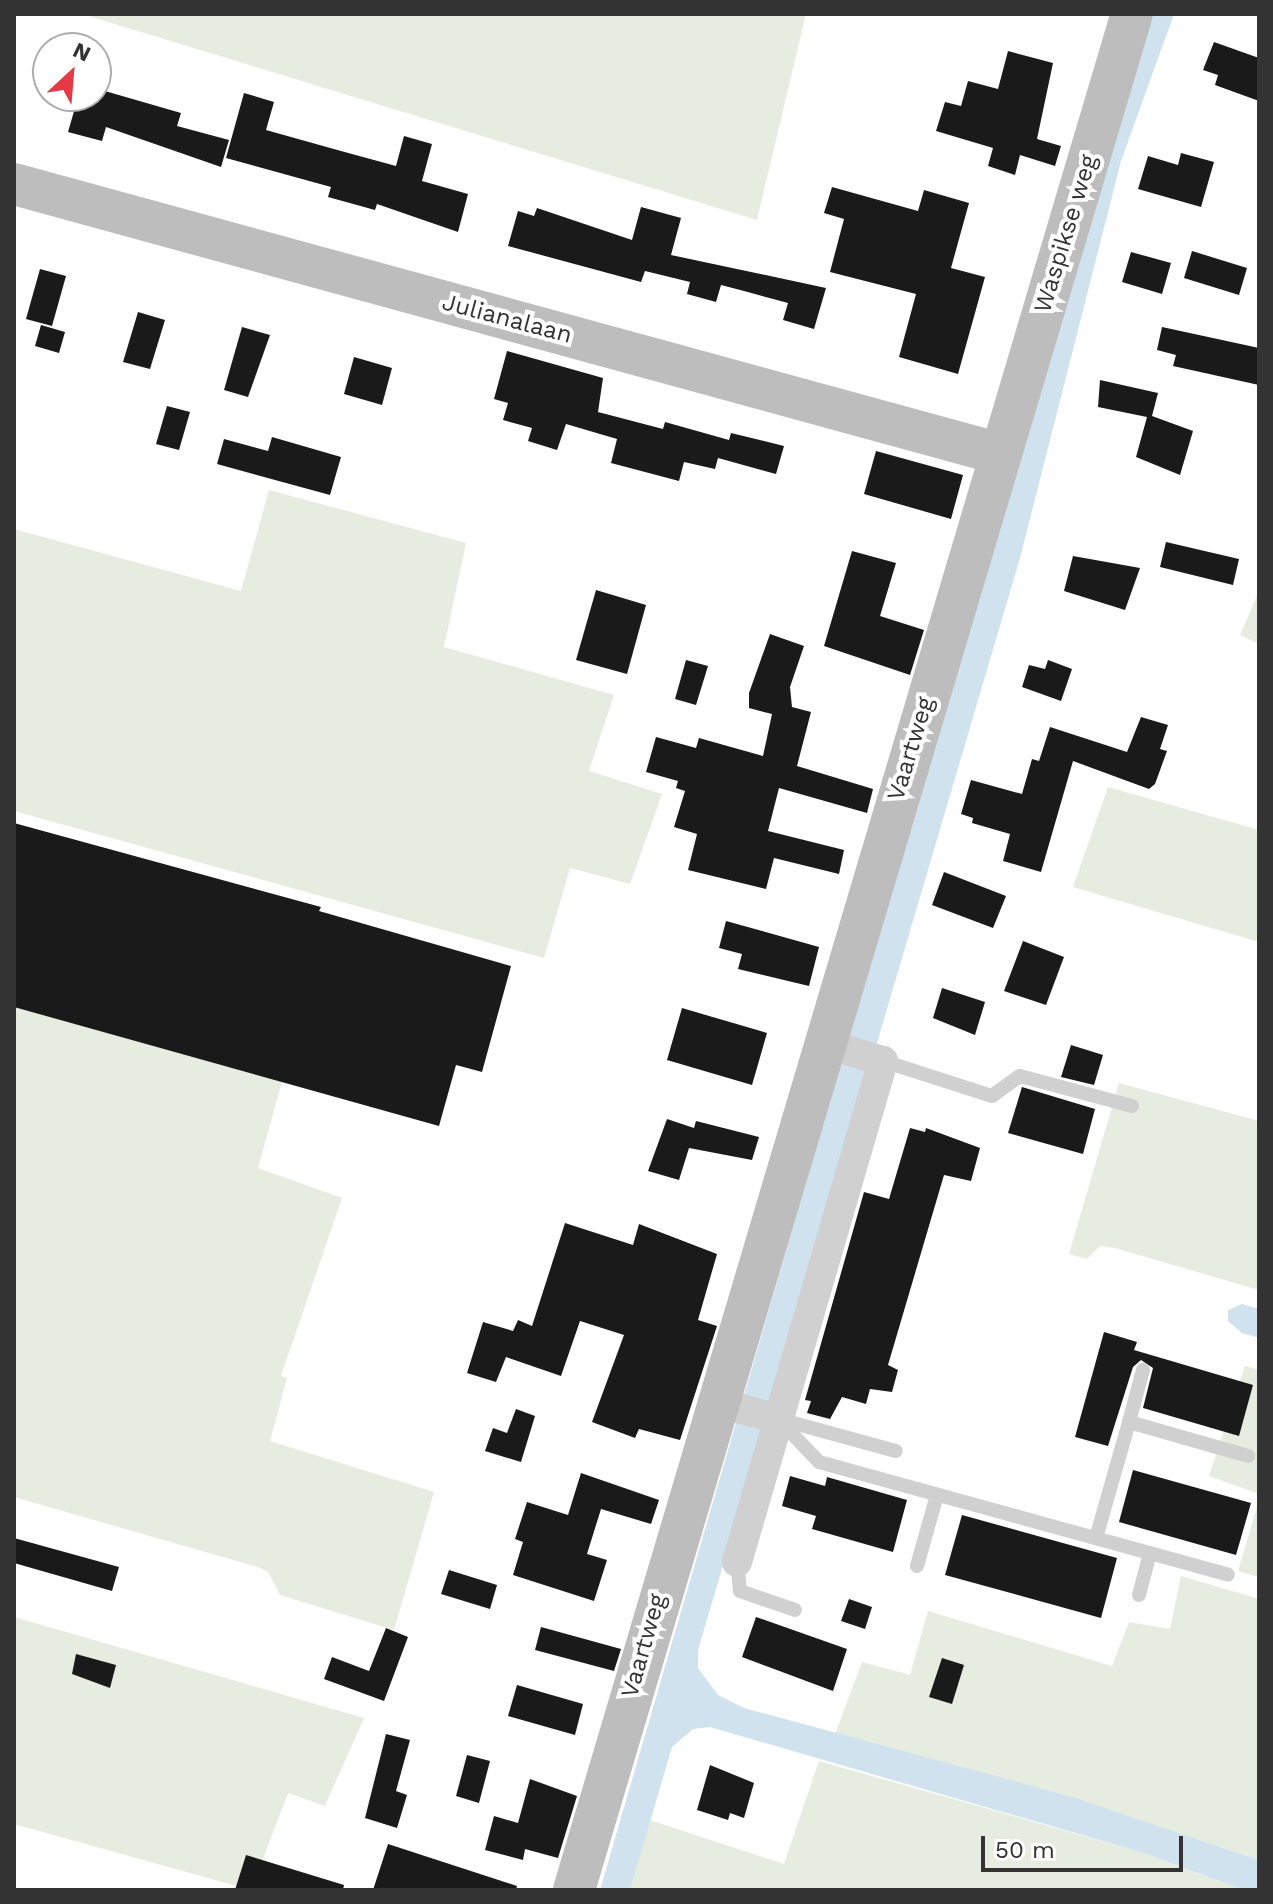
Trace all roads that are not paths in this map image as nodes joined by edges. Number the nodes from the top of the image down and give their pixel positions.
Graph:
1 (1132, 14) edge
2 (14, 184) edge
3 (1000, 454) junction
4 (856, 1053) junction
5 (1132, 1106) dead end
6 (1143, 1370) dead end
7 (749, 1411) junction
8 (1129, 1422) junction
9 (896, 1451) dead end
10 (1248, 1456) dead end
11 (937, 1495) junction
12 (1096, 1538) junction
13 (1150, 1553) junction
14 (737, 1562) joint
15 (917, 1566) dead end
16 (1228, 1575) dead end
17 (1139, 1595) dead end
18 (795, 1610) dead end
19 (574, 1890) edge

1 - 3 street, Waspikse weg
2 - 3 street, Julianalaan
3 - 4 street, Vaartweg
4 - 5 lane
4 - 7 street, Vaartweg
4 - 7 street, Vaartweg
6 - 8 lane
7 - 9 lane
7 - 11 lane
7 - 14 street, Vaartweg
7 - 19 street, Vaartweg
8 - 10 lane
8 - 12 lane
11 - 12 lane
11 - 15 lane
12 - 13 lane
13 - 16 lane
13 - 17 lane
14 - 18 lane

